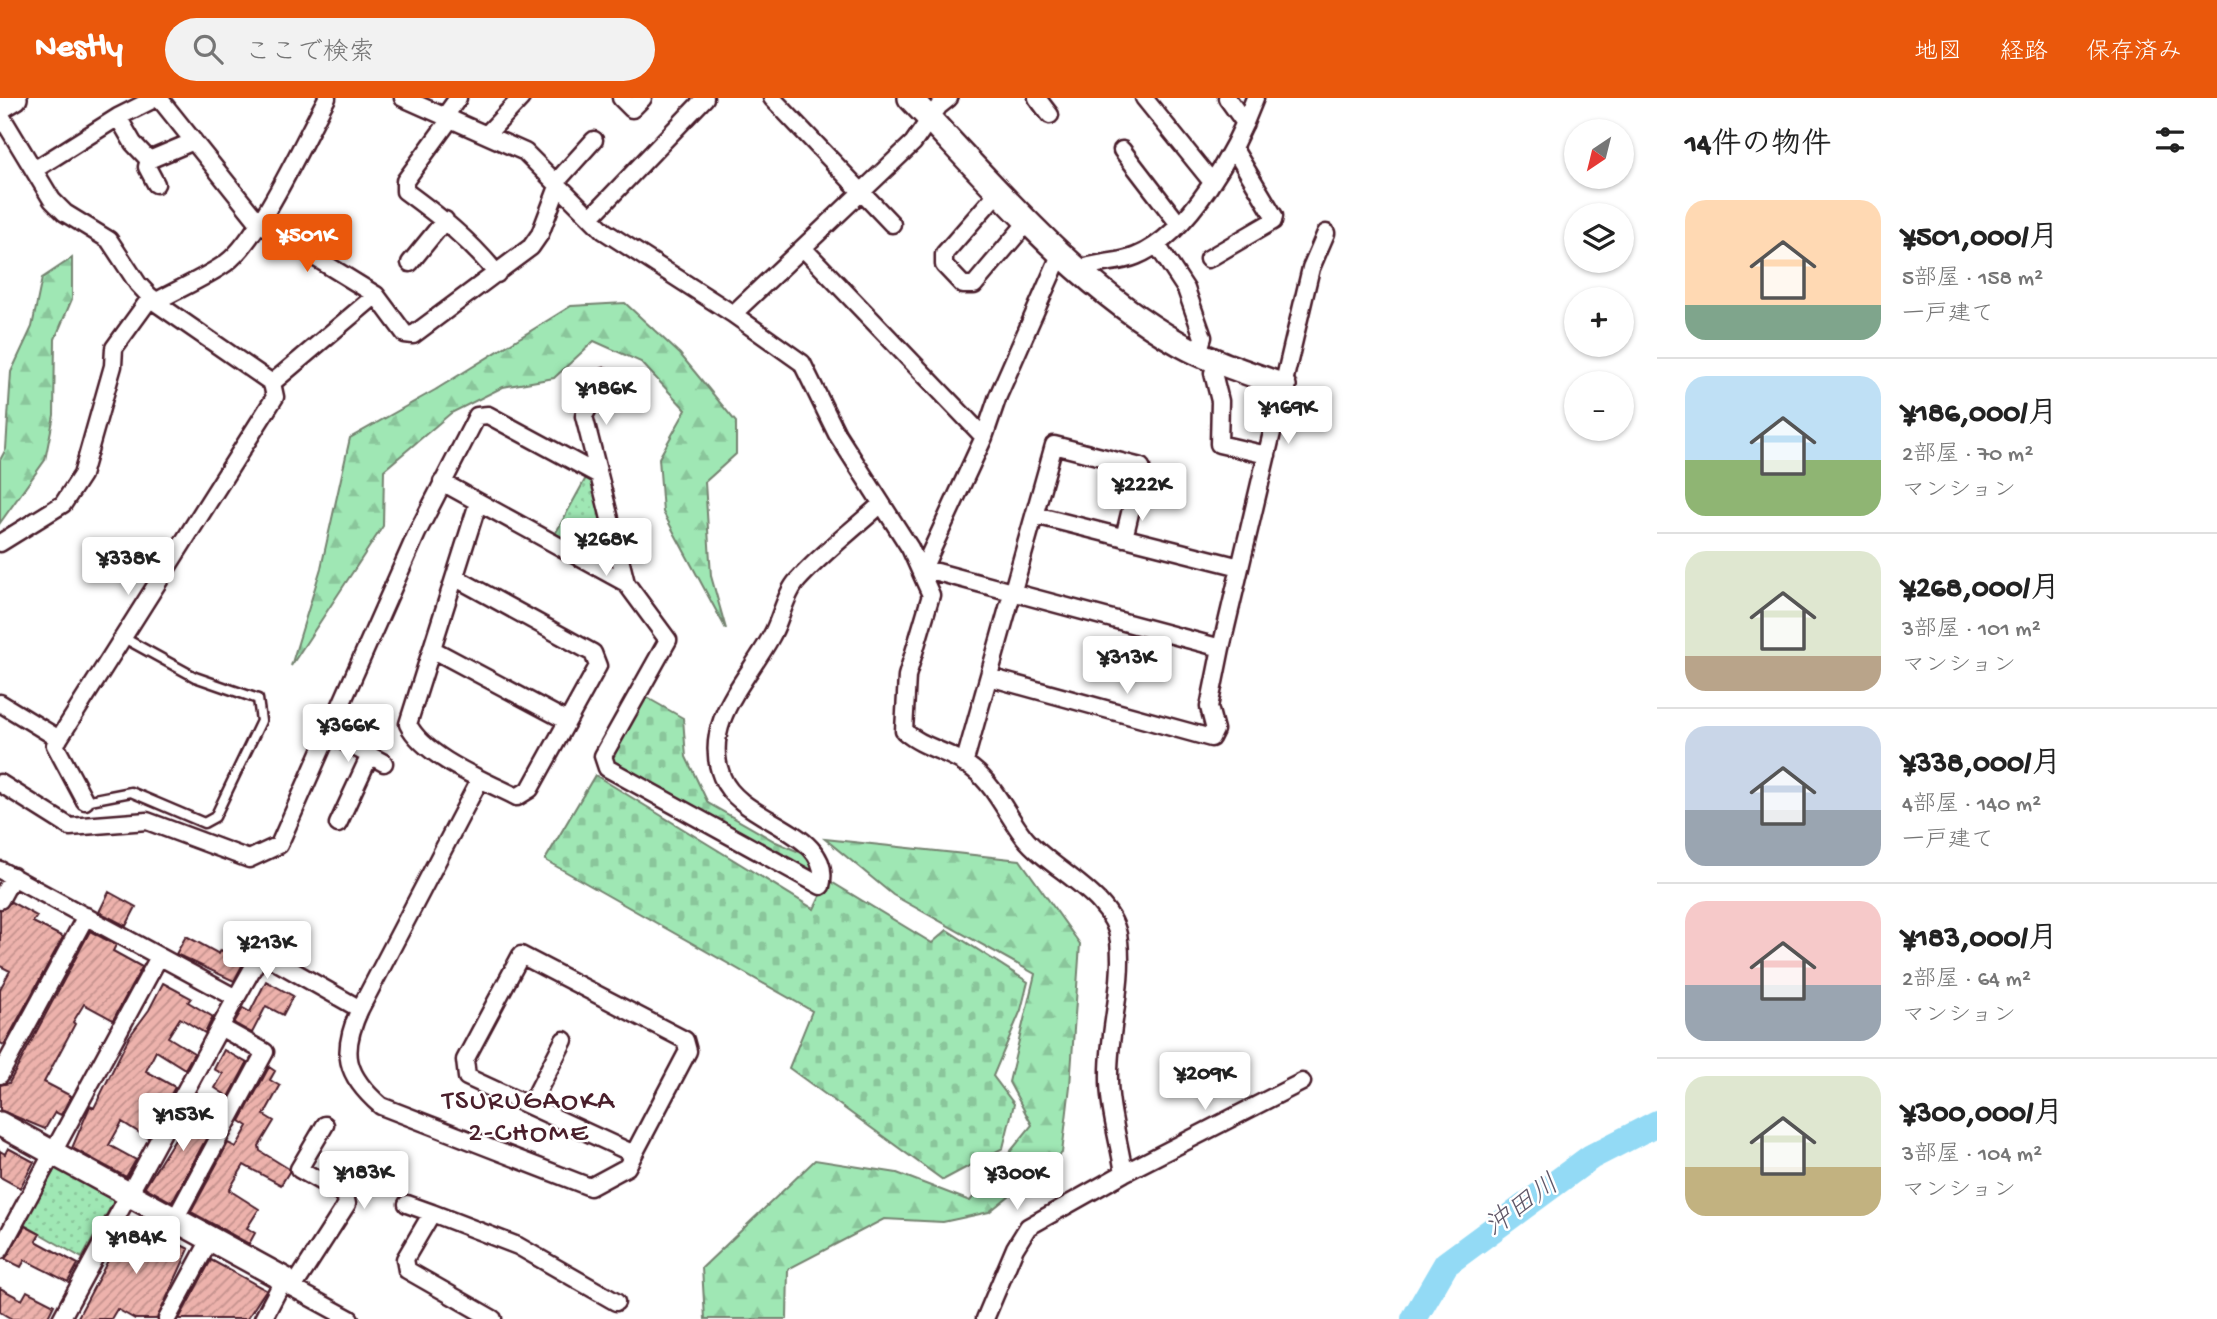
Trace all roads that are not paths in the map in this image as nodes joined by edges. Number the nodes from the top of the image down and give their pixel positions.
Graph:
1 (15, 98) edge
2 (157, 98) edge
3 (327, 98) edge
4 (402, 98) edge
5 (458, 98) edge
6 (521, 98) edge
7 (621, 98) edge
8 (643, 98) edge
9 (705, 98) edge
10 (772, 98) edge
11 (910, 98) edge
12 (949, 98) edge
13 (1037, 98) edge
14 (1227, 98) edge
15 (1255, 98) edge
16 (1146, 99) edge
17 (0, 107) edge
18 (0, 114) edge
19 (1050, 115) dead end
20 (118, 117) junction
21 (448, 117) junction
22 (930, 118) junction
23 (1245, 123) junction
24 (488, 133) junction
25 (594, 140) dead end
26 (194, 141) junction
27 (1234, 149) junction
28 (1122, 150) dead end
29 (149, 160) junction
30 (34, 170) junction
31 (558, 182) junction
32 (1212, 182) junction
33 (156, 184) dead end
34 (1000, 190) junction
35 (861, 191) junction
36 (592, 216) junction
37 (445, 220) junction
38 (1029, 220) junction
39 (259, 223) junction
40 (1178, 223) junction
41 (892, 224) dead end
42 (1326, 233) dead end
43 (1157, 245) junction
44 (803, 248) junction
45 (1061, 253) junction
46 (1208, 259) dead end
47 (410, 263) dead end
48 (1078, 270) junction
49 (497, 274) junction
50 (376, 295) junction
51 (153, 299) junction
52 (733, 314) junction
53 (1208, 357) junction
54 (606, 377) dead end
55 (272, 383) junction
56 (1284, 386) junction
57 (984, 438) junction
58 (1267, 455) junction
59 (599, 475) junction
60 (442, 482) junction
61 (478, 503) junction
62 (880, 505) junction
63 (1035, 515) junction
64 (1124, 538) junction
65 (0, 543) edge
66 (1240, 568) junction
67 (922, 571) junction
68 (456, 578) junction
69 (626, 583) junction
70 (1013, 593) junction
71 (124, 638) junction
72 (1221, 648) junction
73 (432, 649) junction
74 (989, 677) junction
75 (0, 703) edge
76 (567, 721) junction
77 (330, 734) junction
78 (59, 739) junction
79 (369, 755) junction
80 (384, 763) dead end
81 (964, 764) junction
82 (480, 779) junction
83 (0, 783) edge
84 (85, 801) joint
85 (338, 824) dead end
86 (6, 873) edge
87 (0, 900) edge
88 (86, 916) junction
89 (506, 947) dead end
90 (521, 955) junction
91 (159, 957) junction
92 (236, 998) junction
93 (360, 1009) junction
94 (220, 1027) junction
95 (564, 1040) dead end
96 (0, 1075) edge
97 (1302, 1082) dead end
98 (530, 1106) junction
99 (0, 1124) edge
100 (326, 1125) dead end
101 (53, 1152) junction
102 (634, 1154) junction
103 (1124, 1173) junction
104 (130, 1194) junction
105 (407, 1204) dead end
106 (432, 1213) junction
107 (175, 1219) junction
108 (211, 1238) junction
109 (0, 1250) edge
110 (289, 1283) junction
111 (616, 1302) dead end
112 (61, 1319) edge
113 (167, 1319) edge
114 (263, 1319) edge
115 (350, 1319) edge
116 (493, 1319) edge
117 (985, 1319) edge

1 - 17 street
2 - 20 street
2 - 26 street
3 - 39 street
4 - 21 street
5 - 21 street
6 - 24 street
7 - 8 street
9 - 36 street
10 - 35 street
11 - 22 street
12 - 22 street
13 - 19 street
14 - 23 street
15 - 23 street
16 - 32 street
18 - 30 street
20 - 29 street
20 - 30 street
21 - 24 street
21 - 37 street
22 - 34 street
22 - 35 street
23 - 27 street
24 - 31 street
25 - 31 street
26 - 29 street
26 - 39 street
27 - 32 street
27 - 46 street
28 - 40 street
29 - 33 street
30 - 51 street
31 - 36 street
31 - 49 street
32 - 40 street
34 - 38 street
34 - 38 street
35 - 41 street
35 - 44 street
36 - 52 street
37 - 47 street
37 - 49 street
38 - 45 street
39 - 50 street
39 - 51 street
40 - 43 street
42 - 56 street
43 - 48 street
43 - 53 street
44 - 52 street
44 - 57 street
45 - 48 street
45 - 57 street
48 - 53 street
49 - 50 street
50 - 55 street
51 - 55 street
51 - 65 street
52 - 62 street
53 - 56 street
53 - 58 street
54 - 59 street
55 - 71 street
56 - 58 street
57 - 67 street
58 - 66 street
59 - 60 street
59 - 69 street
60 - 61 street
60 - 77 street
61 - 68 street
61 - 69 street
62 - 67 street
62 - 69 street
63 - 64 street
63 - 64 street
63 - 70 street
64 - 66 street
66 - 72 street
67 - 70 street
67 - 81 street
68 - 73 street
68 - 76 street
70 - 72 street
70 - 74 street
71 - 78 street
71 - 84 lane
72 - 74 street
73 - 76 street
73 - 82 street
74 - 81 street
75 - 78 street
76 - 82 street
77 - 79 street
77 - 83 street
78 - 84 street
79 - 80 street
79 - 85 street
81 - 103 street
82 - 93 street
86 - 87 street
86 - 88 street
88 - 91 street
88 - 96 street
89 - 90 street
90 - 98 street
90 - 102 street
91 - 92 street
91 - 101 street
92 - 93 street
92 - 94 street
93 - 102 street
94 - 104 street
94 - 107 street
95 - 98 street
97 - 103 street
98 - 102 street
99 - 101 street
100 - 110 street
101 - 104 street
101 - 109 street
103 - 117 street
104 - 107 street
104 - 112 street
105 - 106 street
106 - 111 street
106 - 116 street
107 - 108 street
108 - 110 street
108 - 113 street
110 - 114 street
110 - 115 street

